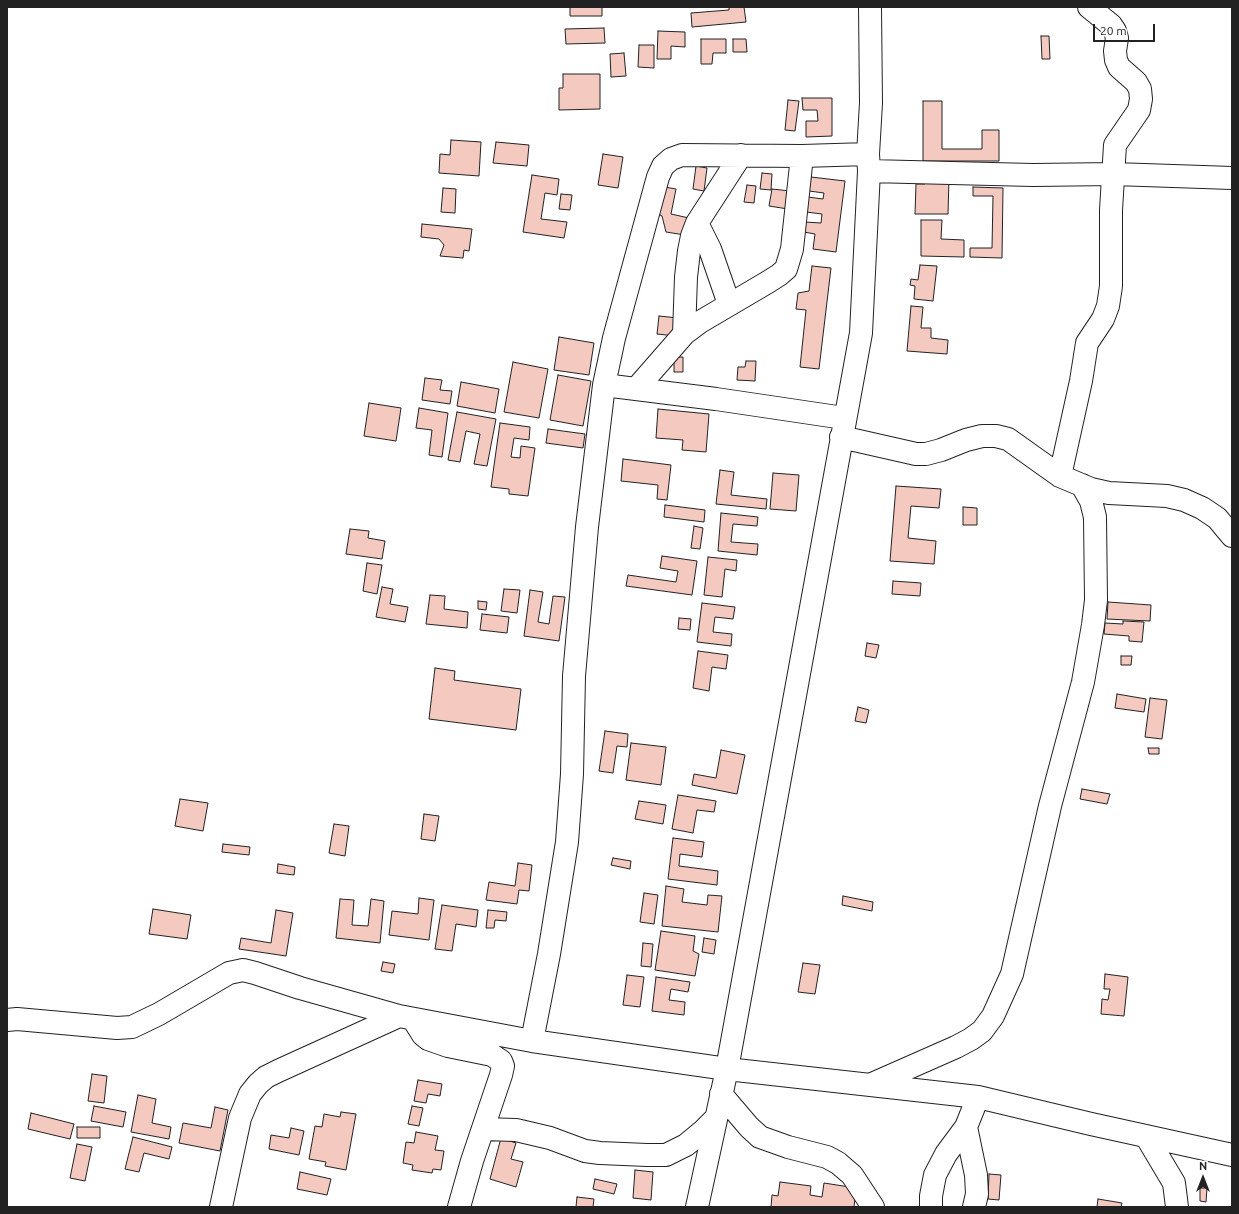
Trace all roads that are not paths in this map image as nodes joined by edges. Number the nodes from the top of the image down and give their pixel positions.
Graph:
1 (870, 7) edge
2 (1089, 7) edge
3 (741, 155) junction
4 (802, 156) junction
5 (869, 162) junction
6 (1114, 174) junction
7 (1232, 178) edge
8 (696, 223) junction
9 (729, 304) junction
10 (684, 334) junction
11 (604, 385) junction
12 (636, 389) junction
13 (843, 428) junction
14 (1060, 476) junction
15 (1082, 485) junction
16 (1232, 536) edge
17 (406, 1017) junction
18 (7, 1020) edge
19 (532, 1041) junction
20 (727, 1069) junction
21 (871, 1085) junction
22 (721, 1094) junction
23 (978, 1097) junction
24 (716, 1118) junction
25 (966, 1127) junction
26 (483, 1128) junction
27 (1146, 1136) junction
28 (1232, 1155) edge
29 (221, 1207) edge
30 (459, 1207) edge
31 (697, 1207) edge
32 (873, 1207) edge
33 (931, 1207) edge
34 (974, 1207) edge
35 (1176, 1207) edge

1 - 5 street
2 - 6 street
3 - 4 street
3 - 8 street
3 - 11 street
4 - 5 street
4 - 9 street
5 - 6 street
5 - 13 street
6 - 7 street
6 - 14 street
8 - 9 street
8 - 10 street
9 - 10 street
10 - 12 street
11 - 12 street
11 - 19 street
12 - 13 street
13 - 14 street
13 - 20 street
14 - 15 street
15 - 16 street
15 - 21 street
17 - 18 street
17 - 19 street
17 - 26 street
17 - 29 street
19 - 20 street
20 - 21 street
20 - 22 street
21 - 23 street
22 - 24 street
22 - 32 street
23 - 25 street
23 - 27 street
24 - 26 street
24 - 31 street
25 - 33 street
25 - 34 street
26 - 30 street
27 - 28 street
27 - 35 street

